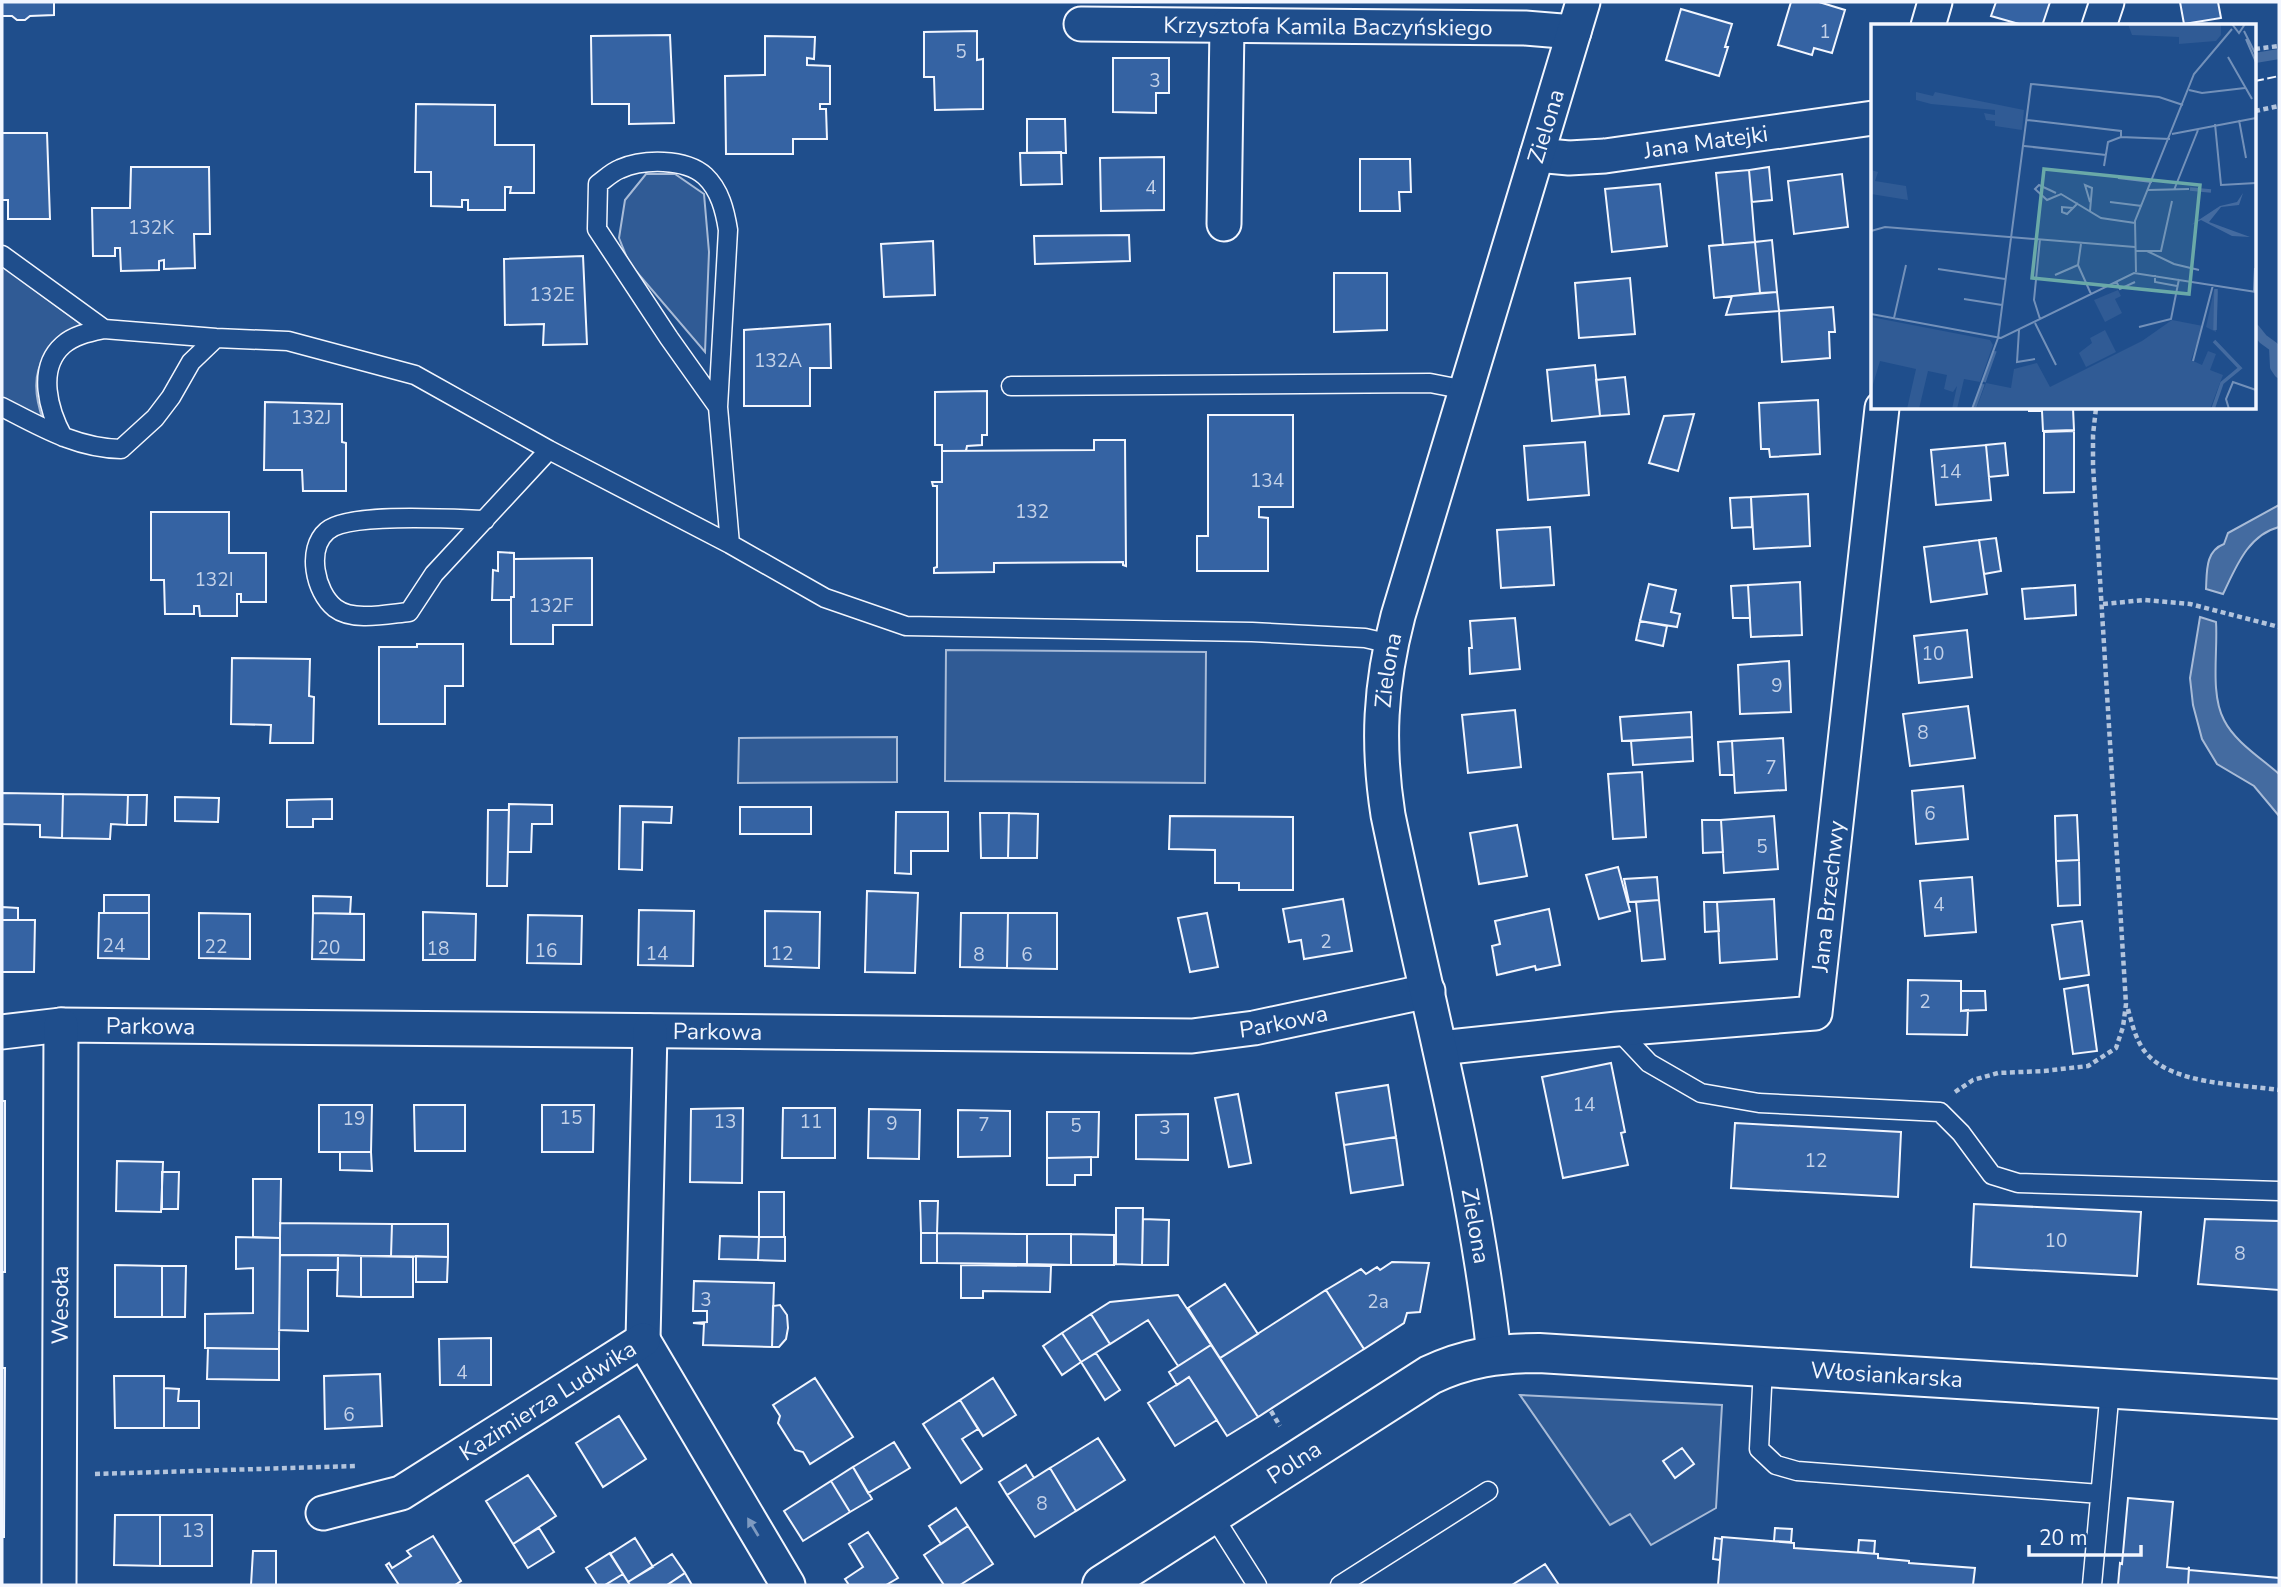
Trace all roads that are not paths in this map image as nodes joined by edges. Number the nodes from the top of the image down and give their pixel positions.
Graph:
1 (1935, 2) edge
2 (2106, 2) edge
3 (1578, 17) edge
4 (1081, 24) dead end
5 (1929, 24) edge
6 (2100, 24) edge
7 (1227, 26) junction
8 (1871, 118) edge
9 (1537, 155) junction
10 (1224, 224) dead end
11 (2, 255) edge
12 (104, 329) junction
13 (216, 338) junction
14 (1011, 386) dead end
15 (1466, 390) junction
16 (2, 407) edge
17 (718, 407) junction
18 (1882, 410) edge
19 (63, 437) junction
20 (550, 450) junction
21 (485, 520) junction
22 (730, 544) junction
23 (1391, 644) junction
24 (1428, 991) junction
25 (61, 1025) junction
26 (1617, 1029) junction
27 (650, 1031) junction
28 (2, 1032) edge
29 (1440, 1048) junction
30 (2279, 1191) edge
31 (643, 1340) junction
32 (1494, 1354) junction
33 (1763, 1367) junction
34 (2110, 1389) junction
35 (2279, 1399) edge
36 (1488, 1492) dead end
37 (2100, 1494) junction
38 (323, 1513) dead end
39 (1212, 1514) junction
40 (59, 1585) edge
41 (788, 1585) edge
42 (1102, 1585) edge
43 (1257, 1585) edge
44 (1339, 1585) edge
45 (2092, 1585) edge

1 - 5 street
2 - 6 street
3 - 7 street, Krzysztofa Kamila Baczyńskiego
3 - 9 street, Zielona
4 - 7 street, Krzysztofa Kamila Baczyńskiego
7 - 10 street
8 - 9 street, Jana Matejki
9 - 15 street, Zielona
11 - 12 lane
12 - 13 lane
12 - 19 lane
13 - 19 lane
13 - 20 lane
14 - 15 lane
15 - 23 street, Zielona
16 - 19 lane
17 - 17 lane
17 - 22 lane
18 - 26 street, Jana Brzechwy
20 - 21 lane
20 - 22 lane
21 - 21 lane
22 - 23 lane
23 - 24 street, Zielona
24 - 27 street, Parkowa
24 - 29 street, Zielona
25 - 27 street, Parkowa
25 - 28 street, Parkowa
25 - 40 street, Wesoła
26 - 29 street, Jana Brzechwy
26 - 30 lane
27 - 31 street, Kazimierza Ludwika
29 - 32 street, Zielona
31 - 38 street, Kazimierza Ludwika
41 -> 31 street
32 - 33 street, Włosiankarska
32 - 39 street, Polna
33 - 34 street, Włosiankarska
33 - 37 lane
34 - 35 street, Włosiankarska
34 - 37 lane
36 - 44 lane
37 - 45 lane
39 - 42 street, Polna
39 - 43 lane

